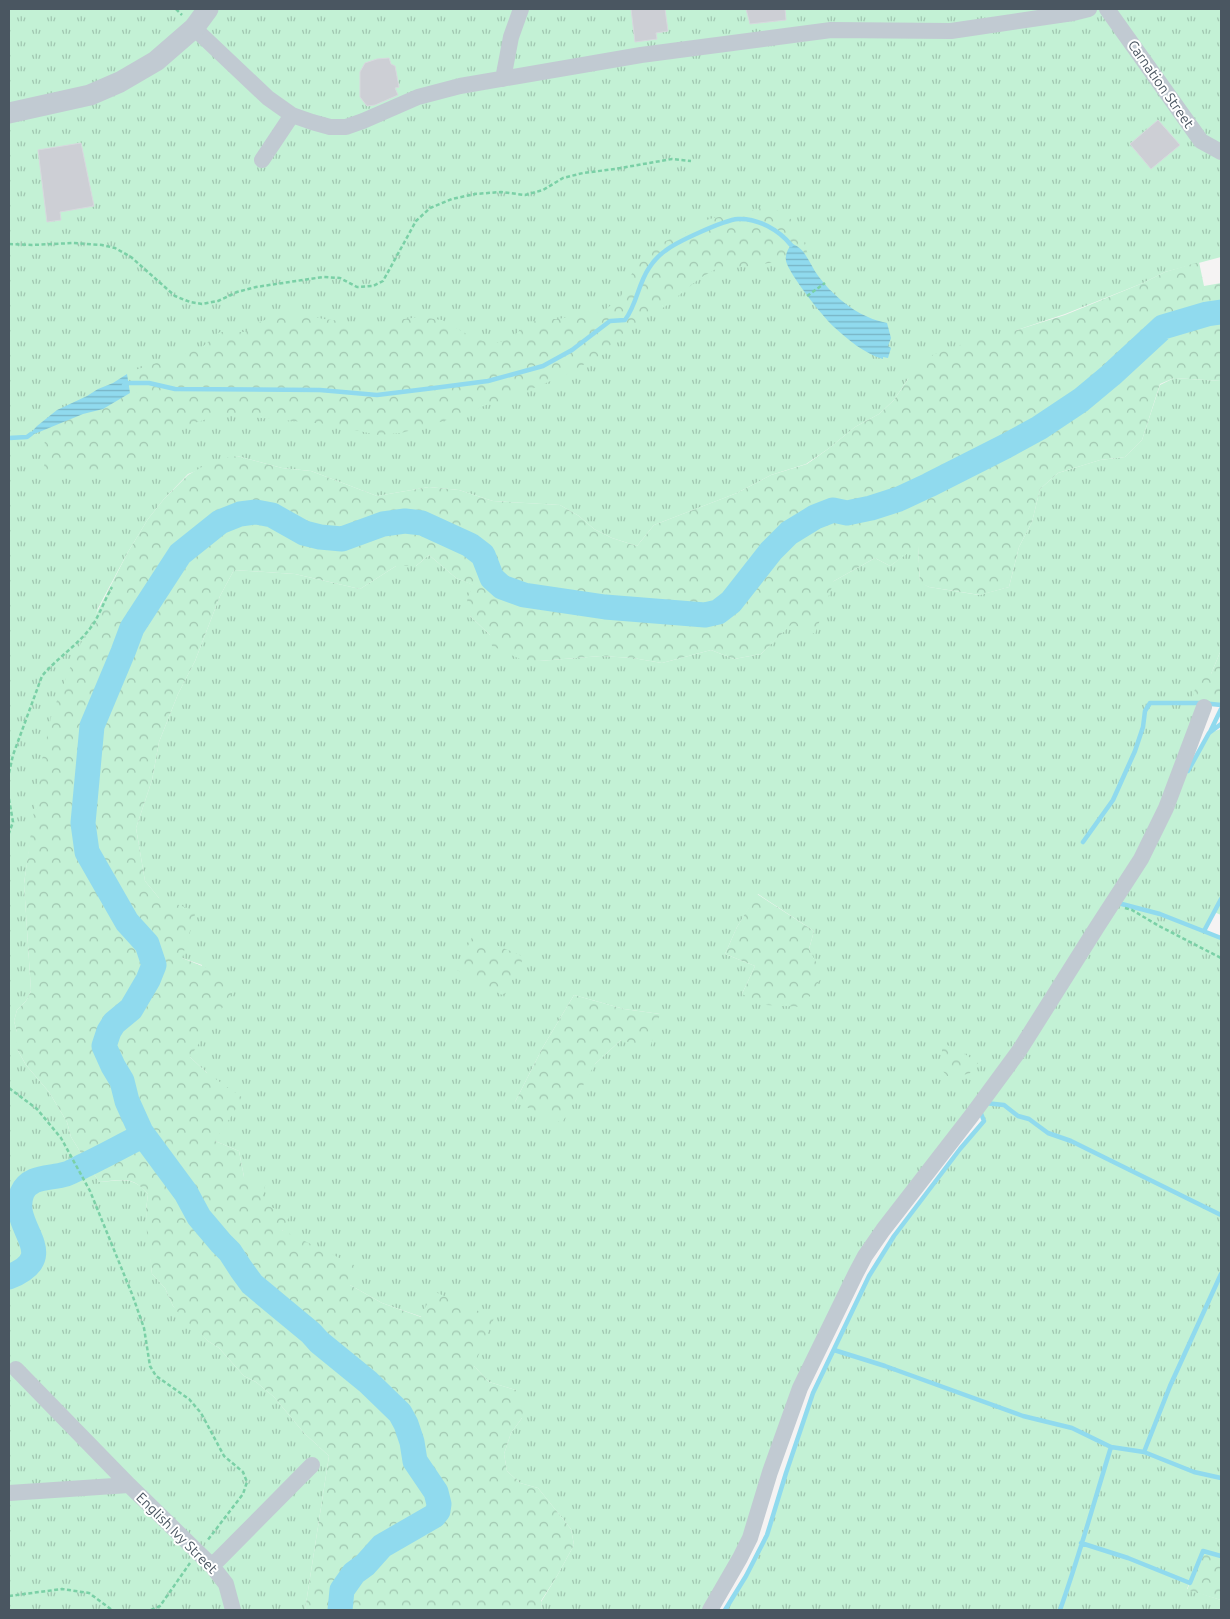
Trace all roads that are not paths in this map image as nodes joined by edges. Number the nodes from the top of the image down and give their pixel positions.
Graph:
1 (208, 9) edge
2 (521, 9) edge
3 (1089, 9) edge
4 (1107, 9) edge
5 (194, 28) junction
6 (503, 79) junction
7 (9, 113) edge
8 (292, 114) junction
9 (1221, 152) edge
10 (262, 160) dead end
11 (1204, 707) dead end
12 (16, 1369) dead end
13 (312, 1465) dead end
14 (129, 1485) junction
15 (9, 1493) edge
16 (212, 1566) junction
17 (233, 1610) edge
18 (710, 1610) edge

1 - 5 street
2 - 6 street
3 - 6 street
4 - 9 street, Carnation Street
5 - 7 street
5 - 8 street
6 - 8 street
8 - 10 street
11 - 18 street
12 - 14 street, English Ivy Street
13 - 16 street
14 - 15 street
14 - 16 street, English Ivy Street
16 - 17 street, English Ivy Street

